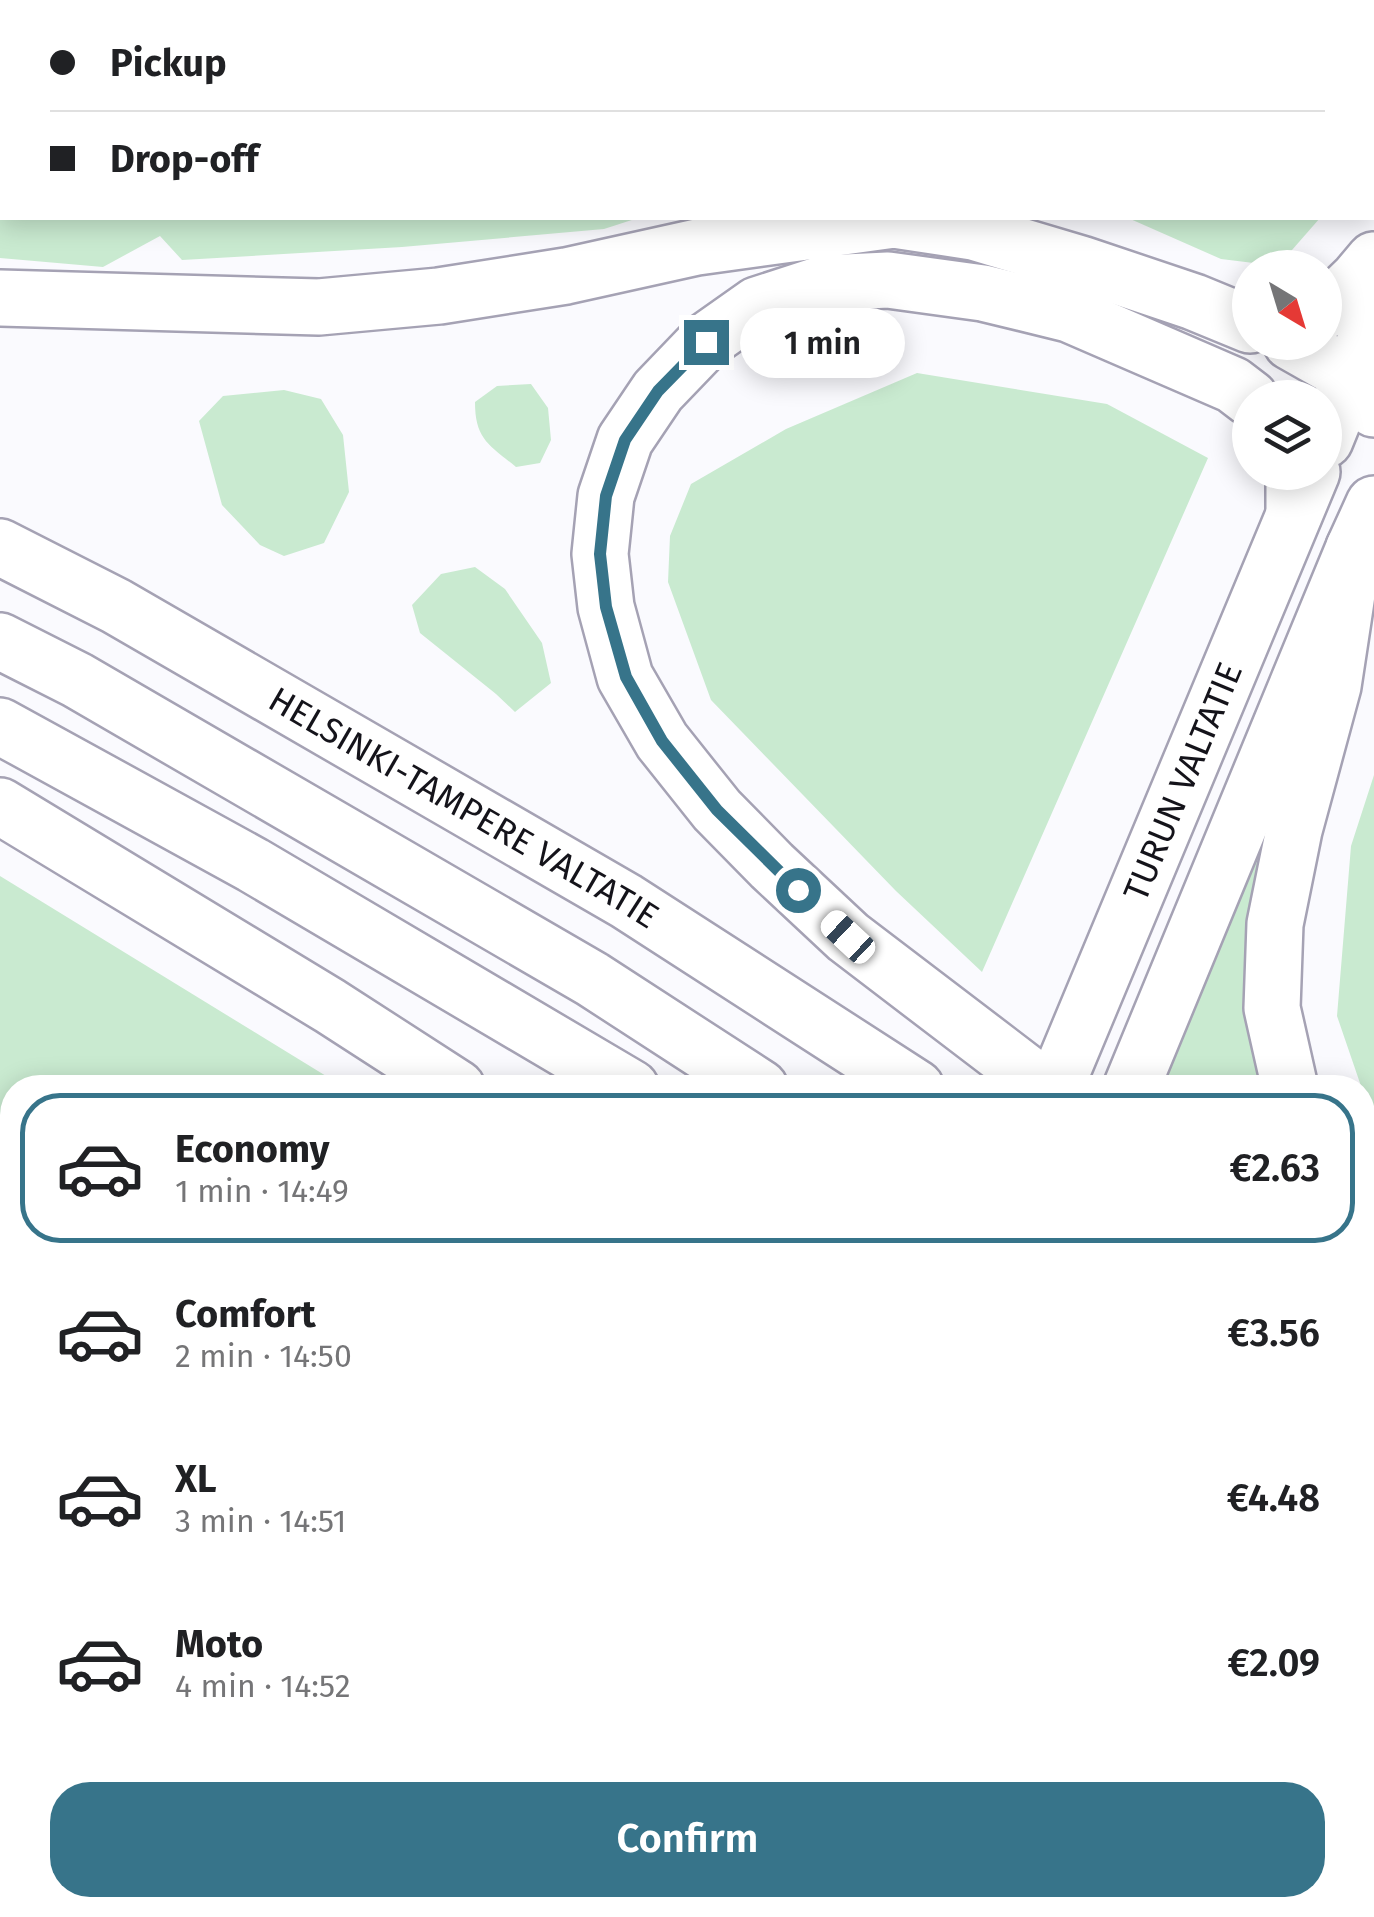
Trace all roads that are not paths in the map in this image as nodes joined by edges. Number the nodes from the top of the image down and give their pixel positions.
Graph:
1 (1374, 260) edge
2 (1342, 295) edge
3 (0, 298) edge
4 (1232, 317) edge
5 (1374, 319) edge
6 (1317, 360) edge
7 (1232, 385) edge
8 (1363, 392) edge
9 (1342, 419) edge
10 (1298, 490) edge
11 (1364, 526) edge
12 (0, 547) edge
13 (0, 641) edge
14 (0, 726) edge
15 (0, 806) edge
16 (1027, 1074) edge
17 (436, 1075) edge
18 (609, 1075) edge
19 (740, 1075) edge
20 (896, 1075) edge
21 (1060, 1075) edge
22 (1136, 1075) edge
23 (1287, 1075) edge

1 - 2 highway
3 - 4 highway
5 - 8 highway
6 - 8 highway
7 - 16 highway
8 - 9 highway
10 - 21 highway, TURUN VALTATIE
11 - 22 highway, TURUN VALTATIE
11 - 23 highway
12 - 20 highway, HELSINKI-TAMPERE VALTATIE
13 - 19 highway
14 - 18 highway
15 - 17 highway

